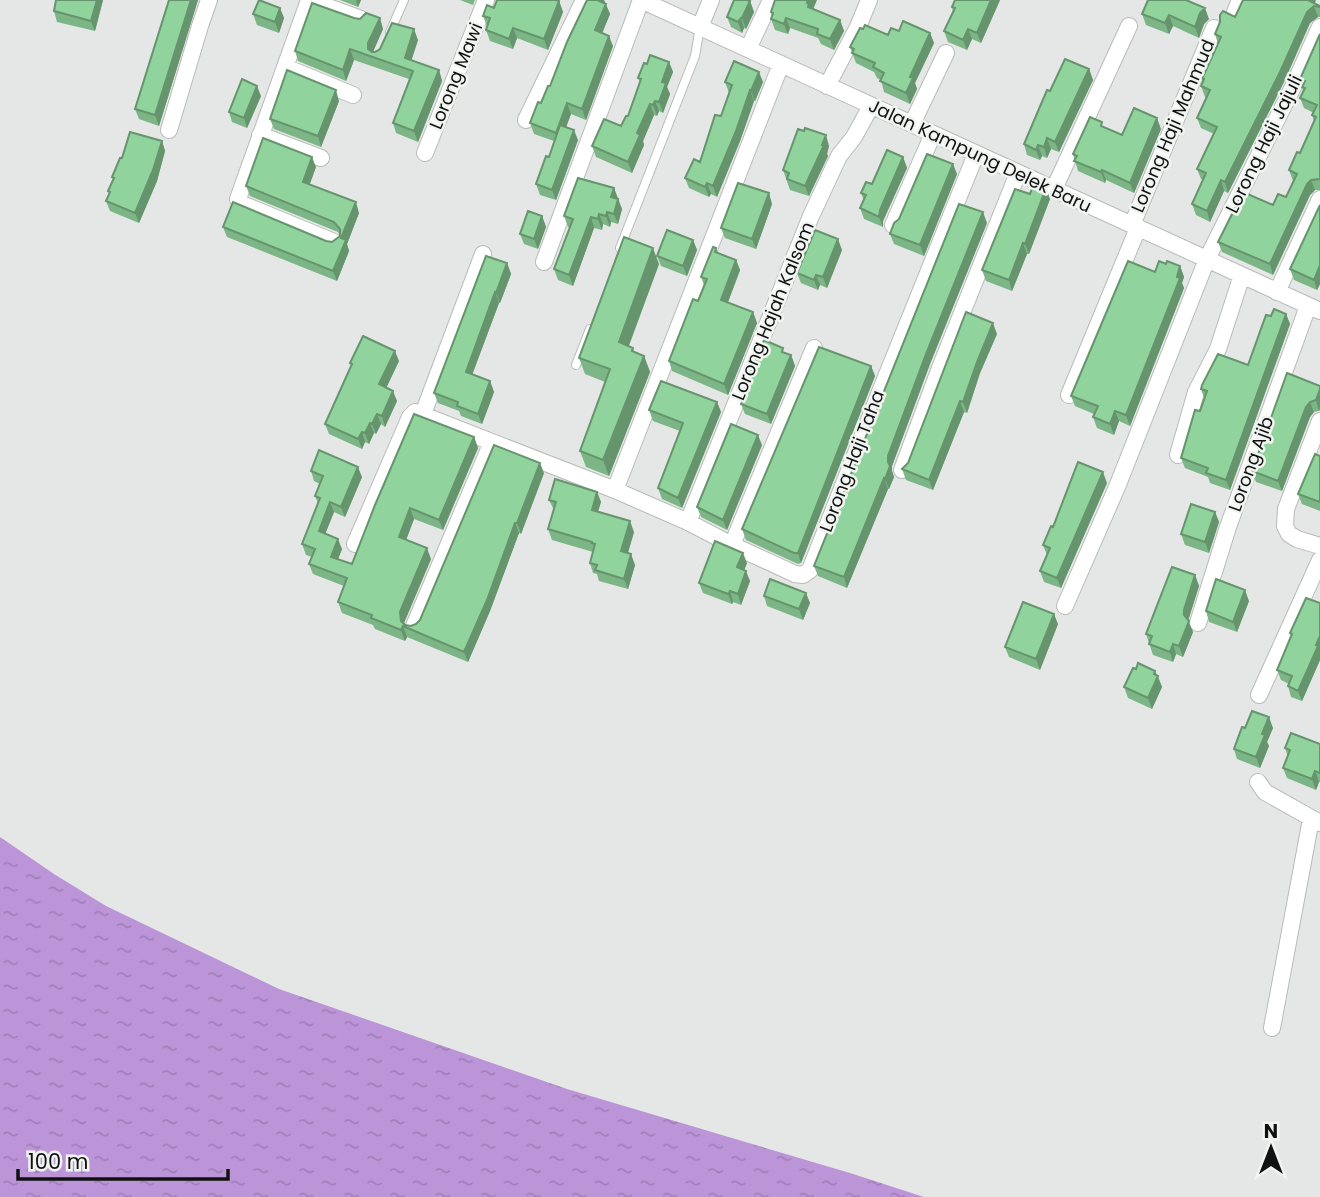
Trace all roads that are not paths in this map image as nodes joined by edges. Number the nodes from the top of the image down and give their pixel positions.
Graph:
1 (209, 0) edge
2 (309, 0) edge
3 (404, 0) edge
4 (486, 0) edge
5 (584, 0) edge
6 (641, 0) edge
7 (711, 0) edge
8 (771, 0) edge
9 (869, 0) edge
10 (360, 19) edge
11 (1129, 26) dead end
12 (700, 27) junction
13 (1320, 27) edge
14 (1214, 28) edge
15 (388, 35) edge
16 (748, 49) junction
17 (946, 52) dead end
18 (781, 64) junction
19 (285, 67) junction
20 (827, 86) junction
21 (353, 95) dead end
22 (871, 106) junction
23 (526, 120) dead end
24 (912, 124) junction
25 (169, 130) dead end
26 (933, 134) junction
27 (260, 135) junction
28 (425, 153) dead end
29 (976, 154) junction
30 (321, 158) dead end
31 (1018, 173) junction
32 (1054, 189) junction
33 (1320, 199) edge
34 (893, 225) edge
35 (1135, 226) junction
36 (334, 242) edge
37 (483, 254) dead end
38 (617, 256) edge
39 (1207, 259) junction
40 (544, 262) dead end
41 (1242, 275) junction
42 (1278, 292) junction
43 (1316, 306) edge
44 (594, 317) edge
45 (814, 348) dead end
46 (576, 365) dead end
47 (1069, 395) edge
48 (423, 414) junction
49 (1320, 421) edge
50 (492, 442) junction
51 (1178, 455) dead end
52 (902, 470) edge
53 (615, 490) junction
54 (688, 522) junction
55 (355, 544) dead end
56 (732, 545) junction
57 (1320, 546) edge
58 (1320, 560) edge
59 (1065, 606) dead end
60 (1198, 624) dead end
61 (414, 626) edge
62 (1259, 695) dead end
63 (1258, 782) dead end
64 (1316, 821) edge
65 (1272, 1028) dead end

1 - 25 street
2 - 10 street
2 - 19 street
3 - 15 lane
4 - 28 street, Lorong Mawi
5 - 23 street
6 - 12 street, Jalan Kampung Delek Baru
6 - 40 street
7 - 12 street
8 - 16 street
9 - 20 street
11 - 32 street
12 - 16 street, Jalan Kampung Delek Baru
12 - 38 lane
13 - 39 street, Lorong Haji Jajuli
14 - 35 street, Lorong Haji Mahmud
16 - 18 street, Jalan Kampung Delek Baru
17 - 24 street
18 - 20 street, Jalan Kampung Delek Baru
18 - 53 street
19 - 21 street
19 - 27 street
20 - 22 street, Jalan Kampung Delek Baru
22 - 24 street, Jalan Kampung Delek Baru
22 - 54 street, Lorong Hajah Kalsom
24 - 26 street, Jalan Kampung Delek Baru
26 - 29 street, Jalan Kampung Delek Baru
26 - 34 street
27 - 30 street
27 - 36 street
29 - 31 street, Jalan Kampung Delek Baru
29 - 56 street, Lorong Haji Taha
31 - 32 street, Jalan Kampung Delek Baru
31 - 52 street
32 - 35 street, Jalan Kampung Delek Baru
33 - 42 street
35 - 39 street, Jalan Kampung Delek Baru
35 - 47 street, Lorong Haji Mahmud
37 - 48 street
39 - 41 street, Jalan Kampung Delek Baru
39 - 59 street, Lorong Haji Jajuli
41 - 42 street, Jalan Kampung Delek Baru
41 - 51 street
42 - 43 street, Jalan Kampung Delek Baru
43 - 60 street, Lorong Ajib
44 - 46 lane
45 - 56 street
48 - 50 street, Lorong Haji Taha
48 - 55 street
49 - 57 street
50 - 53 street, Lorong Haji Taha
50 - 61 street
53 - 54 street, Lorong Haji Taha
54 - 56 street, Lorong Haji Taha
58 - 62 street
63 - 64 street
64 - 65 street

